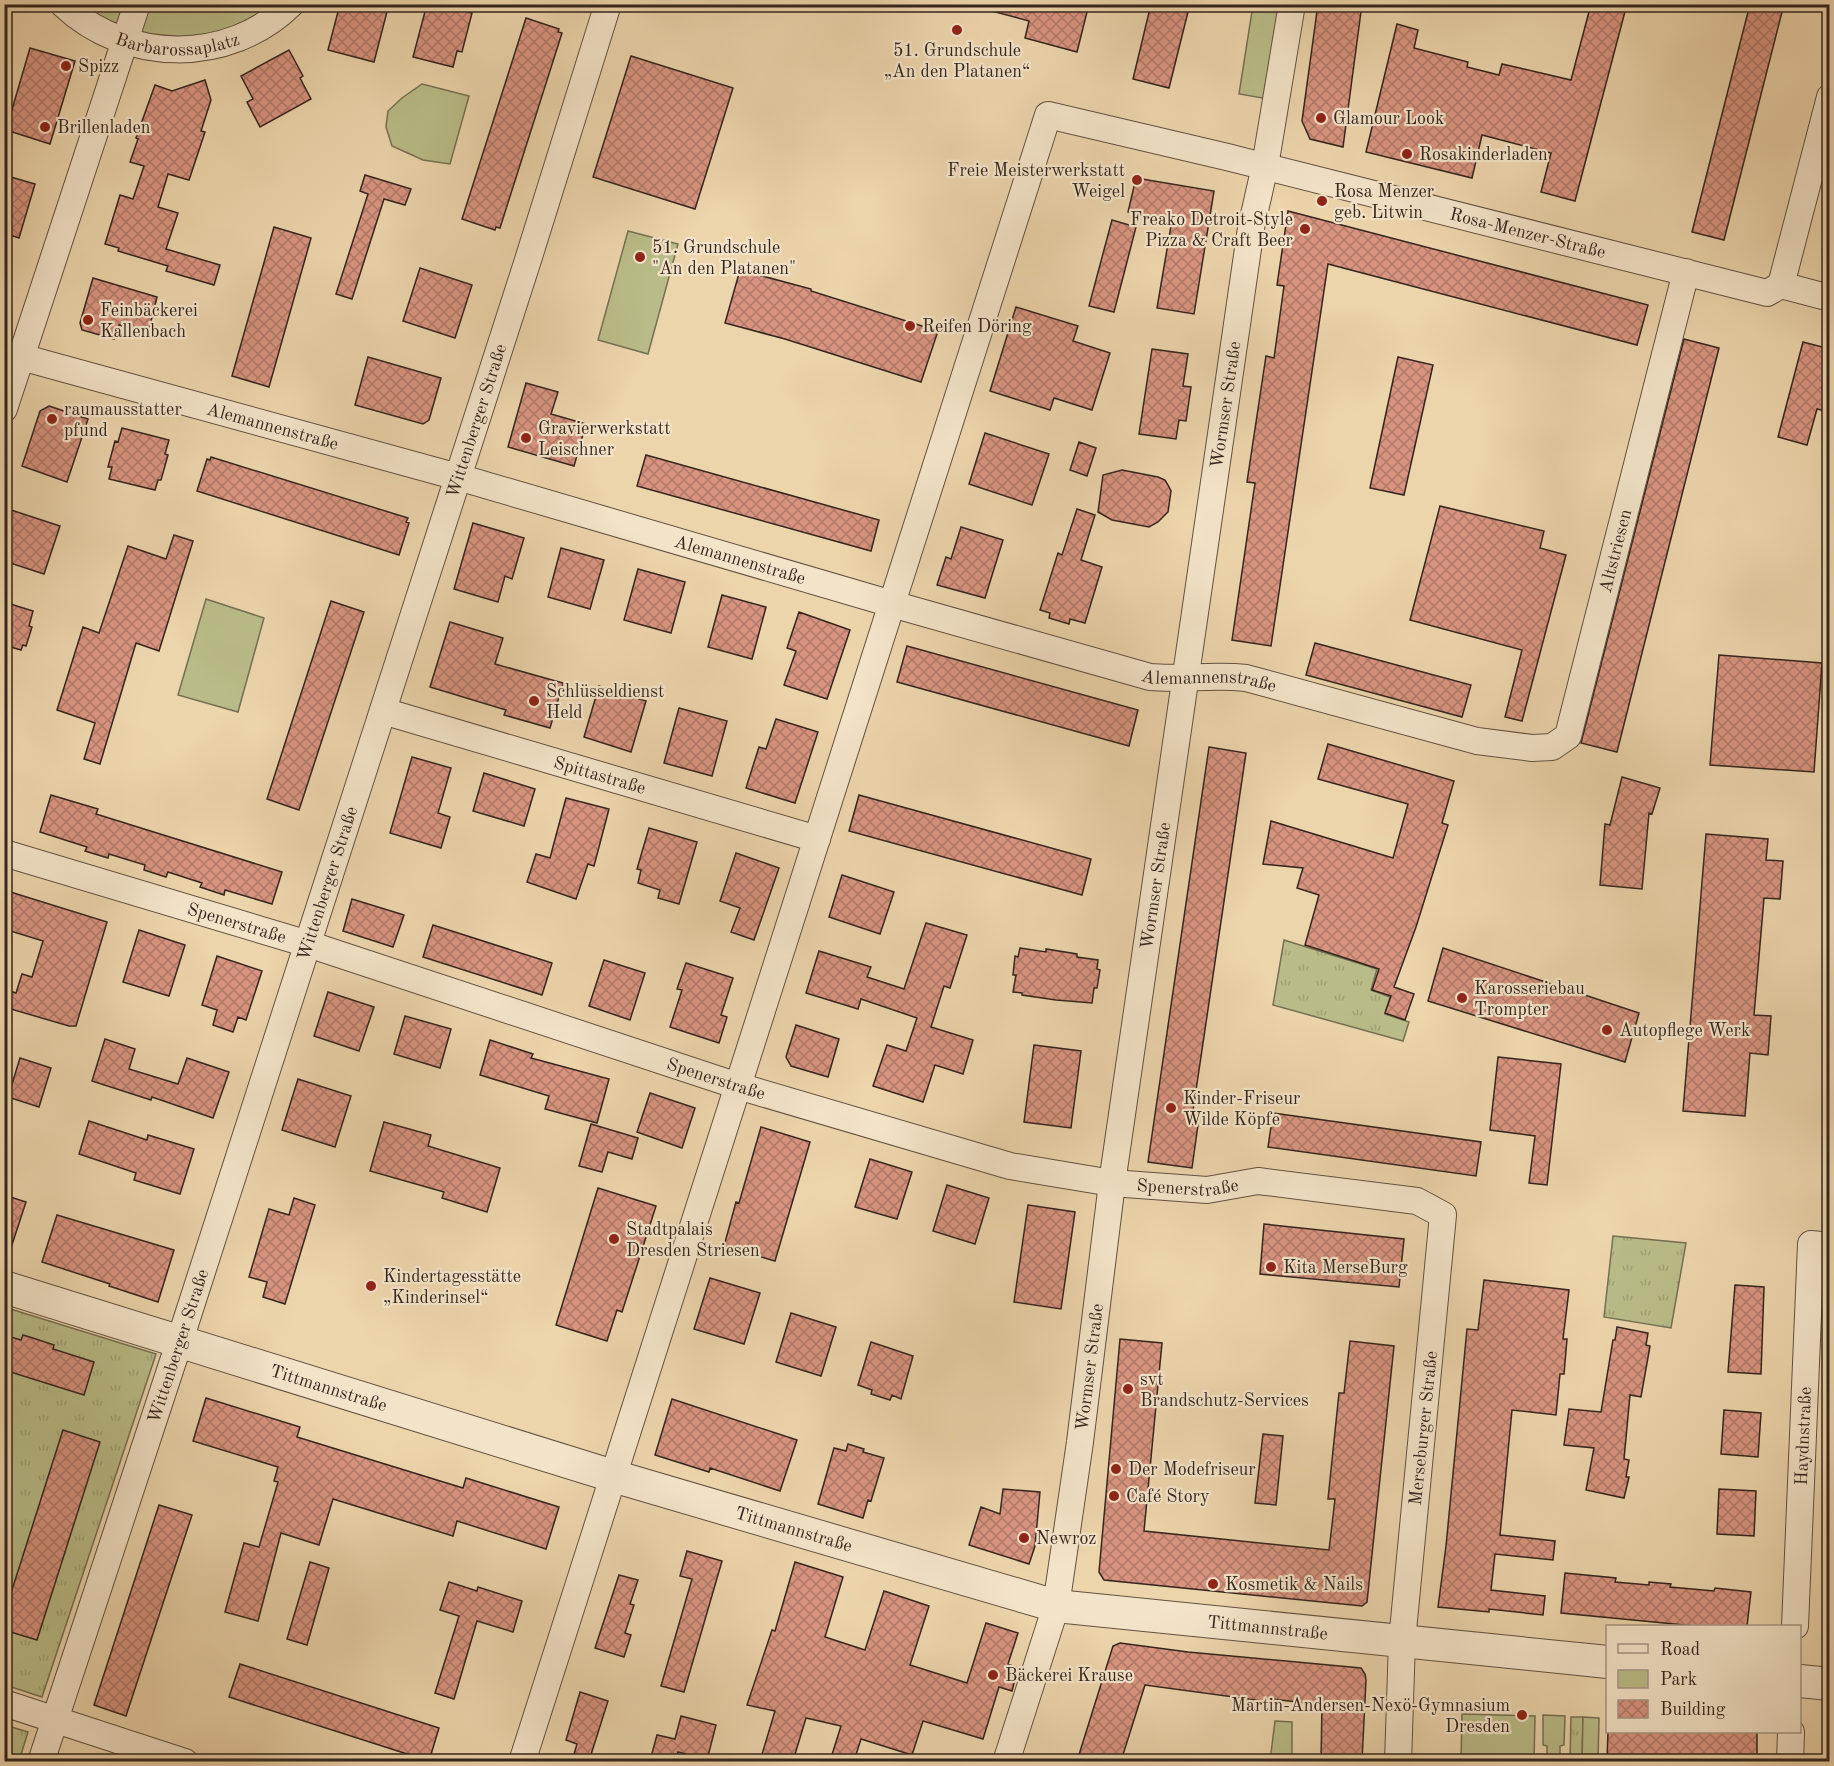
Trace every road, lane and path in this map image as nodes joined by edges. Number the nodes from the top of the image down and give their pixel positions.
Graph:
1 (63, 4) edge
2 (137, 4) edge
3 (291, 4) edge
4 (608, 4) edge
5 (1292, 4) edge
6 (124, 42) junction
7 (1830, 97) edge
8 (1265, 166) junction
9 (1686, 272) junction
10 (1781, 285) junction
11 (1830, 298) edge
12 (13, 357) edge
13 (4, 409) edge
14 (458, 477) junction
15 (892, 604) junction
16 (1185, 678) junction
17 (383, 711) junction
18 (1477, 741) joint
19 (817, 839) junction
20 (4, 853) edge
21 (308, 944) junction
22 (738, 1086) junction
23 (1112, 1183) junction
24 (1443, 1215) joint
25 (1820, 1245) edge
26 (4, 1287) edge
27 (1820, 1297) edge
28 (180, 1340) junction
29 (613, 1476) junction
30 (1056, 1606) junction
31 (1795, 1625) edge
32 (1402, 1641) junction
33 (1606, 1662) edge
34 (1801, 1681) edge
35 (1830, 1684) edge
36 (4, 1703) edge
37 (54, 1720) junction
38 (1791, 1733) edge
39 (41, 1761) edge
40 (185, 1761) edge
41 (522, 1761) edge
42 (1006, 1761) edge
43 (1398, 1761) edge
44 (1790, 1761) edge

1 - 6 street, Barbarossaplatz
2 - 6 street
3 - 6 street, Barbarossaplatz
4 - 14 street, Wittenberger Straße
5 - 8 street, Wormser Straße
6 - 12 street
7 - 10 street
8 - 9 street, Rosa-Menzer-Straße
8 - 15 street, Rosa-Menzer-Straße
8 - 16 street, Wormser Straße
9 - 10 street, Rosa-Menzer-Straße
9 - 18 street, Altstriesen
10 - 11 street, Rosa-Menzer-Straße
12 - 13 street
12 - 14 street, Alemannenstraße
14 - 15 street, Alemannenstraße
14 - 17 street, Wittenberger Straße
15 - 16 street, Alemannenstraße
15 - 19 street
16 - 18 street, Alemannenstraße
16 - 23 street, Wormser Straße
17 - 19 street, Spittastraße
17 - 21 street, Wittenberger Straße
19 - 22 street
20 - 21 street, Spenerstraße
21 - 22 street, Spenerstraße
21 - 28 street, Wittenberger Straße
22 - 23 street, Spenerstraße
22 - 29 street
23 - 24 street, Spenerstraße
23 - 30 street, Wormser Straße
24 - 32 street, Merseburger Straße
25 - 27 street, Haydnstraße
26 - 28 street, Tittmannstraße
27 - 31 street, Haydnstraße
28 - 29 street, Tittmannstraße
28 - 37 street, Wittenberger Straße
29 - 30 street, Tittmannstraße
29 - 41 street
30 - 32 street, Tittmannstraße
30 - 42 street, Wormser Straße
32 - 33 street, Tittmannstraße
32 - 43 street, Merseburger Straße
34 - 35 street
36 - 37 street
37 - 39 street, Wittenberger Straße
37 - 40 street
38 - 44 street

